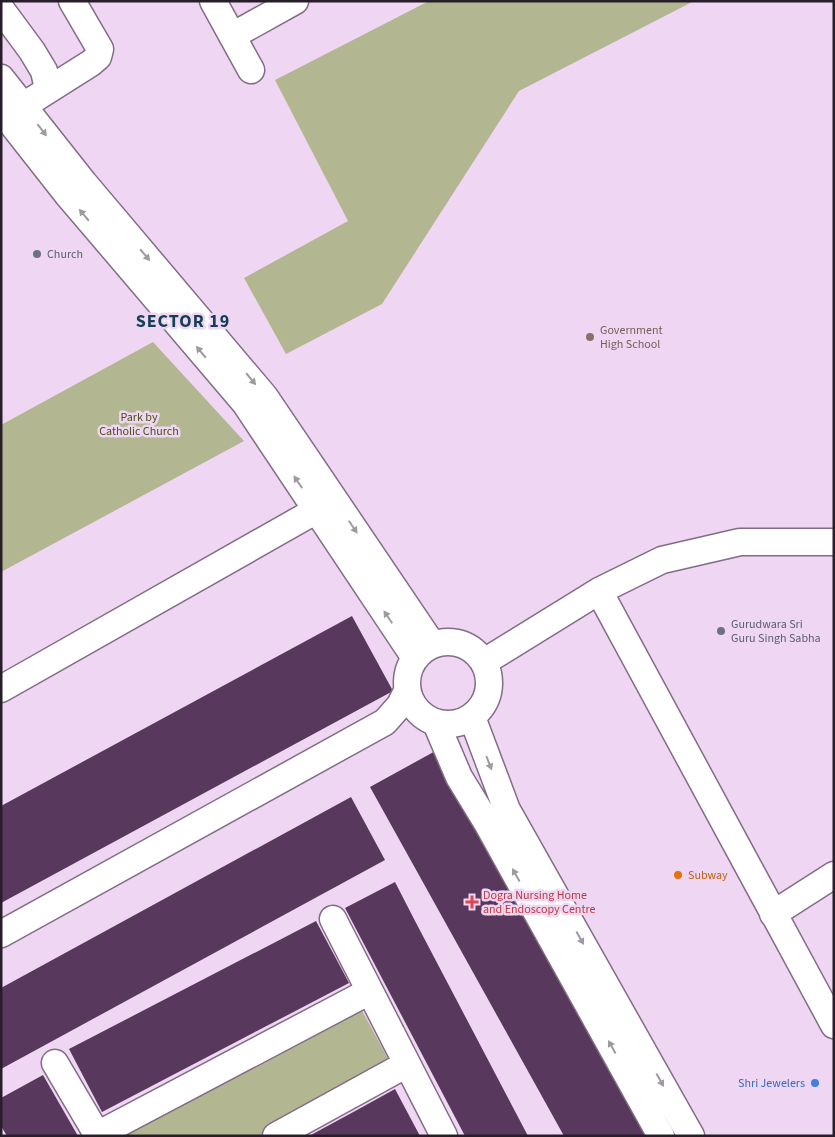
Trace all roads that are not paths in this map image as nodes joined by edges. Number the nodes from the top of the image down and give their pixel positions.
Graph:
1 (72, 1) edge
2 (213, 1) edge
3 (295, 1) edge
4 (1, 9) edge
5 (232, 36) junction
6 (251, 70) dead end
7 (1, 78) edge
8 (48, 89) junction
9 (10, 110) edge
10 (326, 505) junction
11 (834, 542) edge
12 (599, 591) junction
13 (424, 651) junction
14 (484, 662) junction
15 (1, 689) edge
16 (407, 690) junction
17 (472, 718) junction
18 (429, 720) junction
19 (355, 739) junction
20 (497, 816) junction
21 (834, 875) edge
22 (773, 914) junction
23 (333, 919) dead end
24 (1, 934) edge
25 (370, 992) junction
26 (834, 1025) edge
27 (55, 1063) dead end
28 (407, 1064) junction
29 (684, 1133) edge
30 (97, 1135) edge
31 (276, 1136) edge
32 (444, 1136) edge
33 (661, 1136) edge

1 - 8 street
2 - 5 street
3 - 5 street
4 - 8 street
5 - 6 street
7 - 9 street
8 - 9 street
9 - 10 street
10 - 13 street
10 - 15 street
11 - 12 street
12 - 14 street
12 - 22 street
13 - 14 street
13 - 16 street
14 - 17 street
16 - 18 street
16 - 19 street
17 - 18 street
17 -> 20 street
18 - 19 street
18 - 20 street
19 - 24 street
20 -> 29 street
33 -> 20 street
21 - 22 street
22 - 26 street
23 - 25 street
25 - 28 street
25 - 30 street
27 - 30 street
28 - 31 street
28 - 32 street

